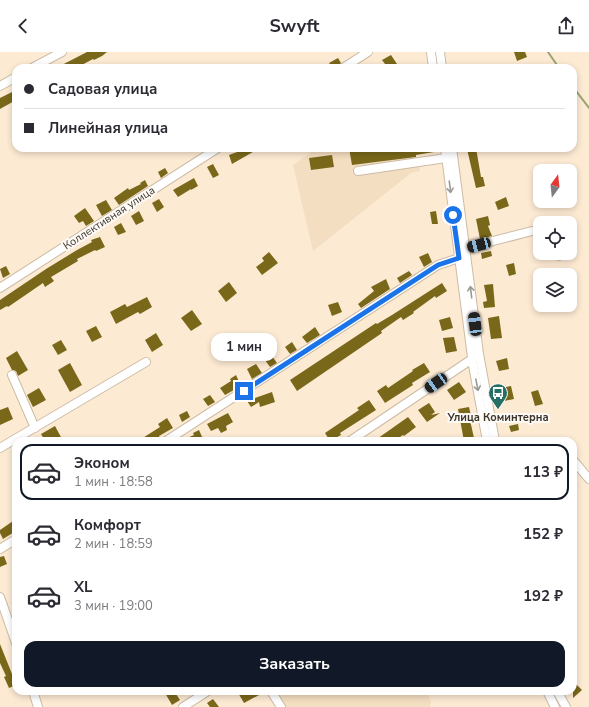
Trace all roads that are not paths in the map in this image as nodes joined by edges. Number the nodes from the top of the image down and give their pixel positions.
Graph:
1 (62, 52) edge
2 (368, 52) edge
3 (431, 52) edge
4 (440, 52) edge
5 (40, 64) edge
6 (349, 64) edge
7 (432, 64) edge
8 (442, 64) edge
9 (12, 79) edge
10 (0, 86) edge
11 (212, 152) edge
12 (445, 152) edge
13 (453, 152) edge
14 (446, 158) junction
15 (358, 170) dead end
16 (533, 231) edge
17 (466, 248) junction
18 (459, 258) junction
19 (0, 288) edge
20 (476, 356) junction
21 (146, 362) dead end
22 (12, 375) dead end
23 (35, 428) junction
24 (19, 437) edge
25 (172, 437) edge
26 (356, 437) edge
27 (486, 437) edge
28 (494, 437) edge
29 (12, 441) edge
30 (0, 448) edge
31 (577, 465) edge
32 (589, 479) edge
33 (12, 542) edge
34 (0, 549) edge
35 (0, 597) edge
36 (12, 632) edge
37 (34, 695) edge
38 (202, 695) edge
39 (274, 695) edge
40 (549, 695) edge
41 (559, 695) edge
42 (38, 707) edge
43 (183, 707) edge
44 (281, 707) edge
45 (555, 707) edge
46 (566, 707) edge

1 - 5 street
2 - 6 street
3 - 7 street
4 - 8 street
9 - 10 street
11 - 19 street, Коллективная улица
12 - 14 street
13 - 17 street
14 - 15 street
14 -> 18 street
16 - 17 street
17 - 18 street
20 -> 17 street
18 - 20 street
18 - 25 street
20 - 26 street
20 -> 27 street
20 - 28 street
21 - 23 street
22 - 23 street
23 - 24 street
29 - 30 street
31 - 32 street
33 - 34 street
35 - 36 street
37 - 42 street
38 - 43 street
39 - 44 street
40 - 45 street
41 - 46 street

